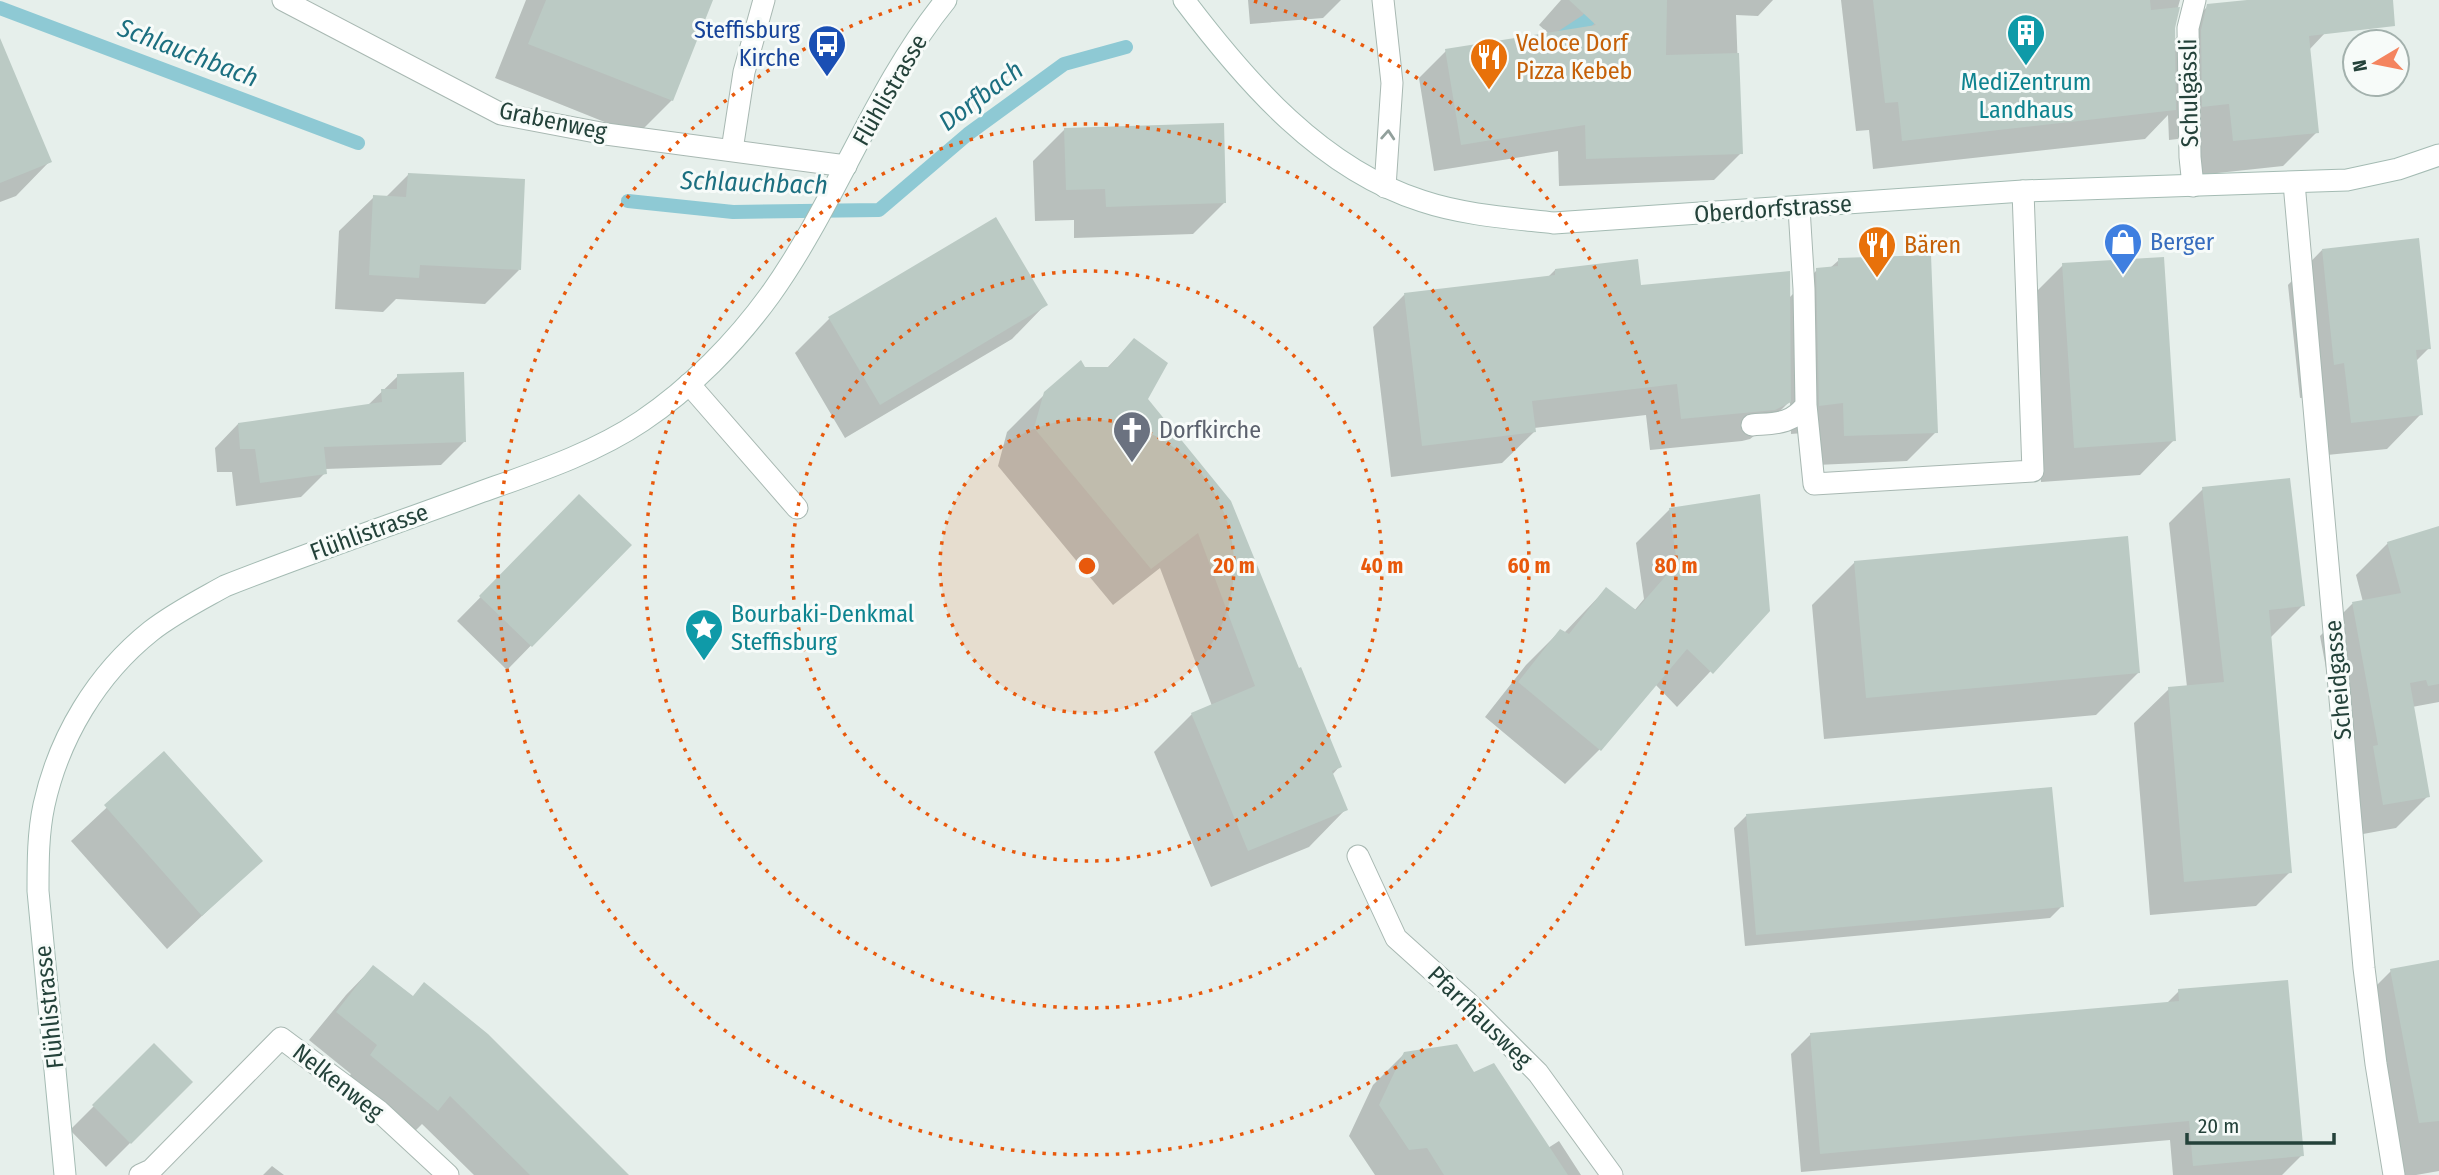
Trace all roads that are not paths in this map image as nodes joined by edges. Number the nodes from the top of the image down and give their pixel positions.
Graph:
1 (283, 0) edge
2 (764, 0) edge
3 (946, 0) edge
4 (1184, 0) edge
5 (1383, 0) edge
6 (2195, 0) edge
7 (732, 150) junction
8 (2439, 155) edge
9 (846, 166) junction
10 (2294, 183) junction
11 (2193, 186) junction
12 (1385, 187) junction
13 (2023, 191) junction
14 (1799, 208) junction
15 (689, 383) junction
16 (1807, 405) junction
17 (1752, 425) dead end
18 (797, 508) dead end
19 (1358, 856) dead end
20 (65, 1175) edge
21 (139, 1175) edge
22 (448, 1175) edge
23 (1612, 1175) edge
24 (2394, 1175) edge

1 - 7 street, Grabenweg
2 - 7 street
3 - 9 street, Flühlistrasse
4 - 12 street, Oberdorfstrasse
12 -> 5 street
6 - 11 street, Schulgässli
7 - 9 street, Grabenweg
8 - 10 street, Oberdorfstrasse
9 - 15 street, Flühlistrasse
10 - 11 street, Oberdorfstrasse
10 - 24 street, Scheidgasse
11 - 13 street, Oberdorfstrasse
12 - 14 street, Oberdorfstrasse
13 - 14 street, Oberdorfstrasse
13 - 16 street
14 - 16 street
15 - 18 street
15 - 20 street, Flühlistrasse
16 - 17 street
19 - 23 street, Pfarrhausweg
21 - 22 street, Nelkenweg

